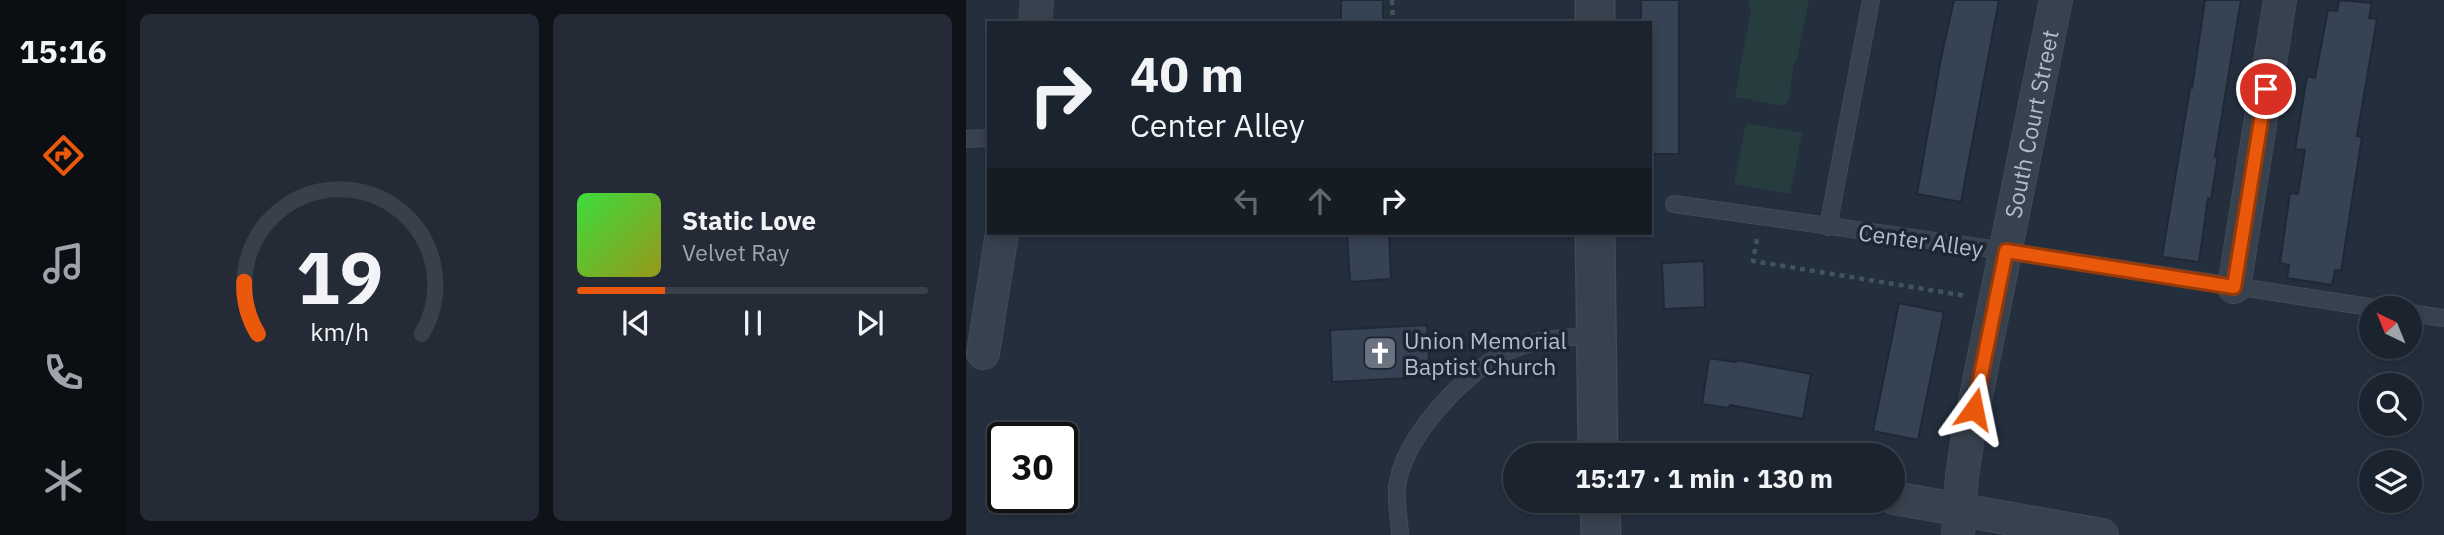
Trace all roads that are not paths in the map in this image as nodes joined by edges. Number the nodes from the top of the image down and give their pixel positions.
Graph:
1 (1037, 0) edge
2 (1595, 0) edge
3 (1871, 0) edge
4 (2056, 0) edge
5 (2280, 0) edge
6 (1035, 21) edge
7 (1595, 21) edge
8 (987, 138) edge
9 (966, 139) edge
10 (1674, 204) dead end
11 (1828, 227) junction
12 (1002, 235) edge
13 (1595, 235) edge
14 (2006, 251) junction
15 (2234, 287) junction
16 (2359, 305) edge
17 (2422, 315) edge
18 (2444, 318) edge
19 (1595, 335) junction
20 (983, 353) dead end
21 (1600, 443) edge
22 (1905, 502) edge
23 (1600, 513) edge
24 (1958, 521) edge
25 (1400, 535) edge
26 (1601, 535) edge
27 (2102, 535) edge

1 - 6 street
2 - 7 street
3 - 11 lane
4 - 14 street, South Court Street
5 - 15 street
8 - 9 lane
10 - 11 lane, Center Alley
11 - 14 lane, Center Alley
12 - 20 street
13 - 19 street
14 - 15 lane, Center Alley
14 - 24 street, South Court Street
15 - 16 lane, Center Alley
17 - 18 lane
19 - 21 street
19 - 25 lane
22 - 24 street
23 - 26 street
24 - 27 street

